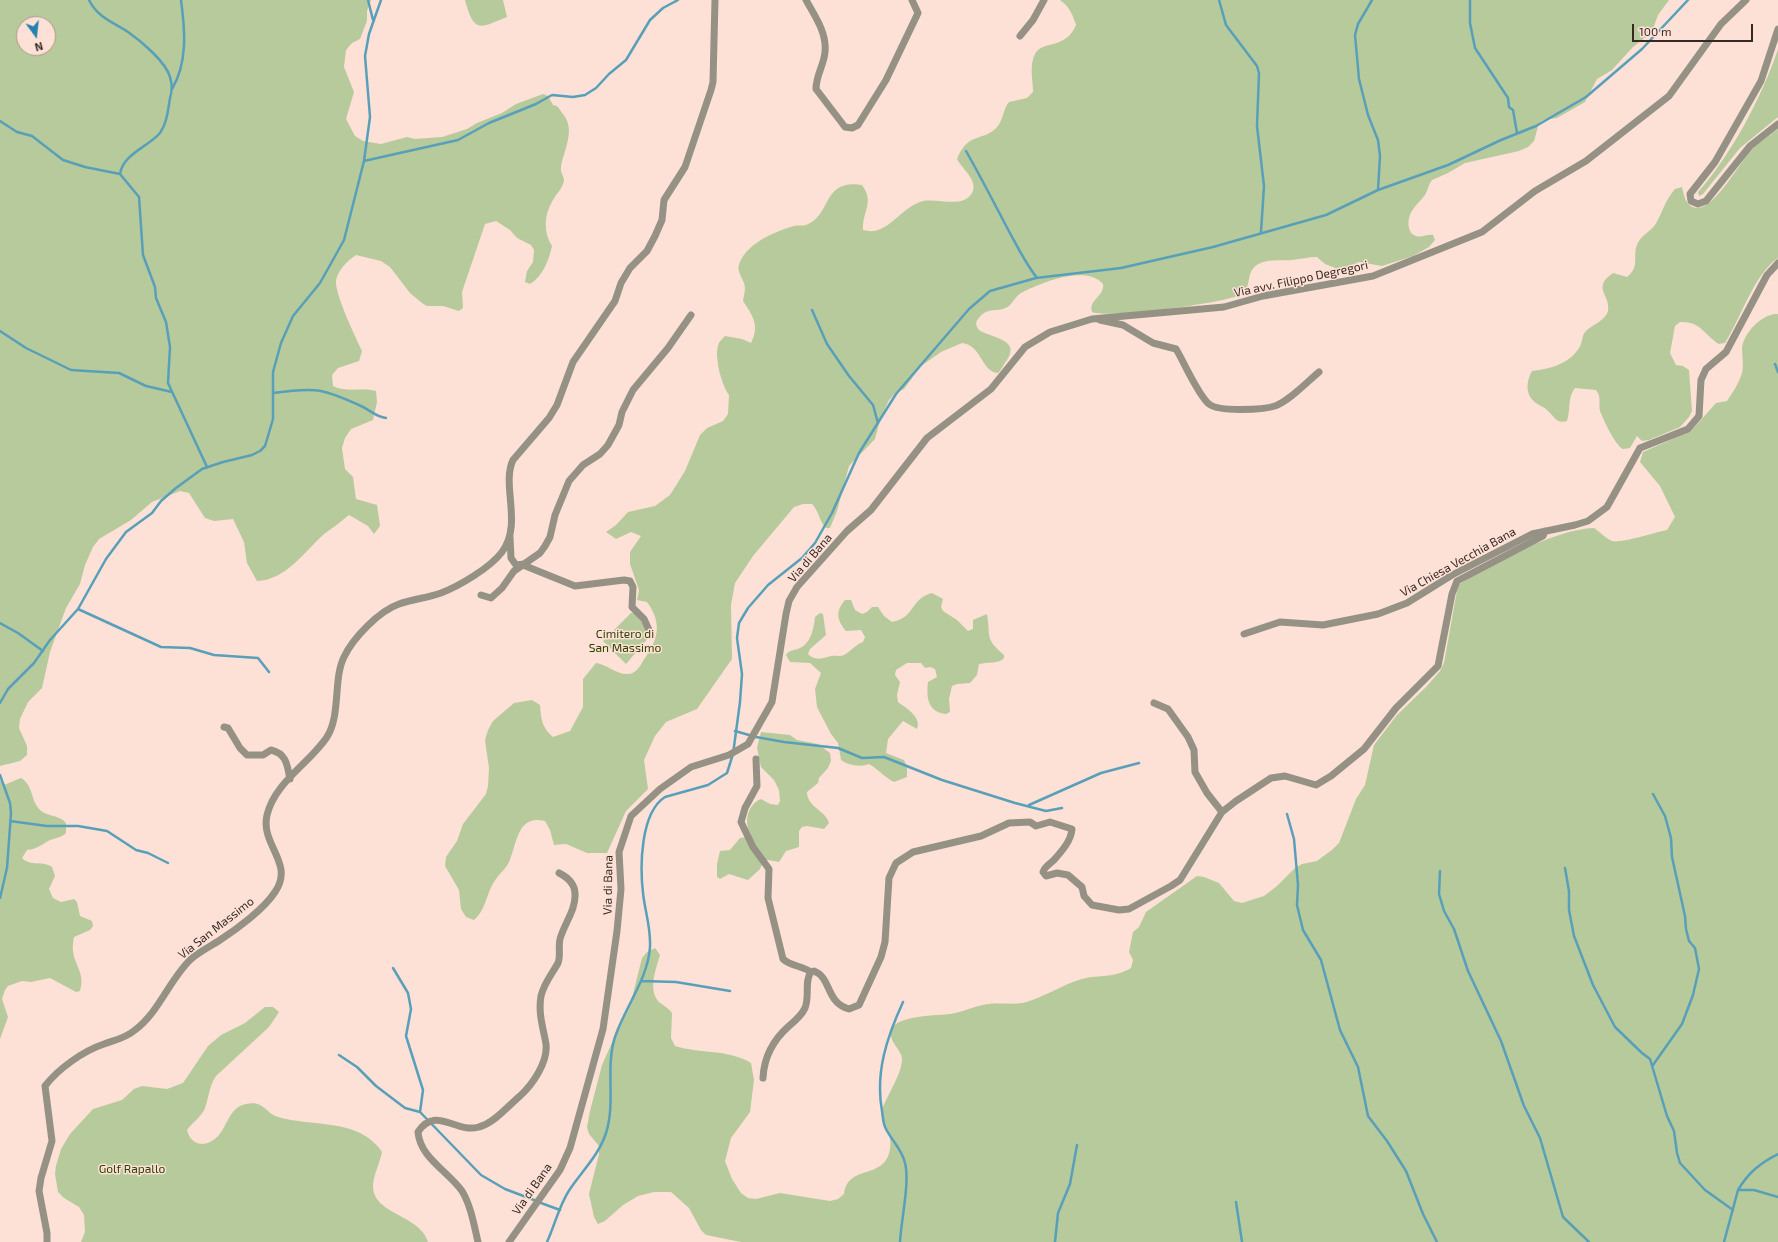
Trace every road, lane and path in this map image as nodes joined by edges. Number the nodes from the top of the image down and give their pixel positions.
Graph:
1 (715, 0) edge
2 (806, 0) edge
3 (912, 0) edge
4 (1044, 0) edge
5 (1746, 0) edge
6 (1778, 29) edge
7 (1020, 36) dead end
8 (1778, 124) edge
9 (1778, 263) edge
10 (691, 315) dead end
11 (1092, 319) junction
12 (1319, 372) dead end
13 (848, 531) joint
14 (1546, 531) junction
15 (510, 535) junction
16 (525, 564) junction
17 (481, 595) dead end
18 (649, 630) dead end
19 (1244, 634) dead end
20 (1154, 703) dead end
21 (224, 727) dead end
22 (756, 759) dead end
23 (290, 779) junction
24 (1222, 812) junction
25 (559, 872) dead end
26 (811, 972) junction
27 (763, 1078) dead end
28 (47, 1242) edge
29 (478, 1242) edge
30 (509, 1242) edge

1 - 15 street, Via San Massimo
2 - 3 street
4 - 7 street
5 - 11 street, Via avv. Filippo Degregori
6 - 8 street
9 - 14 street, Via Chiesa Vecchia Bana
10 - 16 street
11 - 12 street
11 - 13 street, Via avv. Filippo Degregori
13 - 30 street, Via di Bana
14 - 19 street, Via Chiesa Vecchia Bana
14 - 24 street
15 - 16 street
15 - 23 street, Via San Massimo
16 - 17 street
16 - 18 street
20 - 24 street
21 - 23 street
22 - 26 street
23 - 28 street, Via San Massimo
24 - 26 street
25 - 29 street
26 - 27 street

